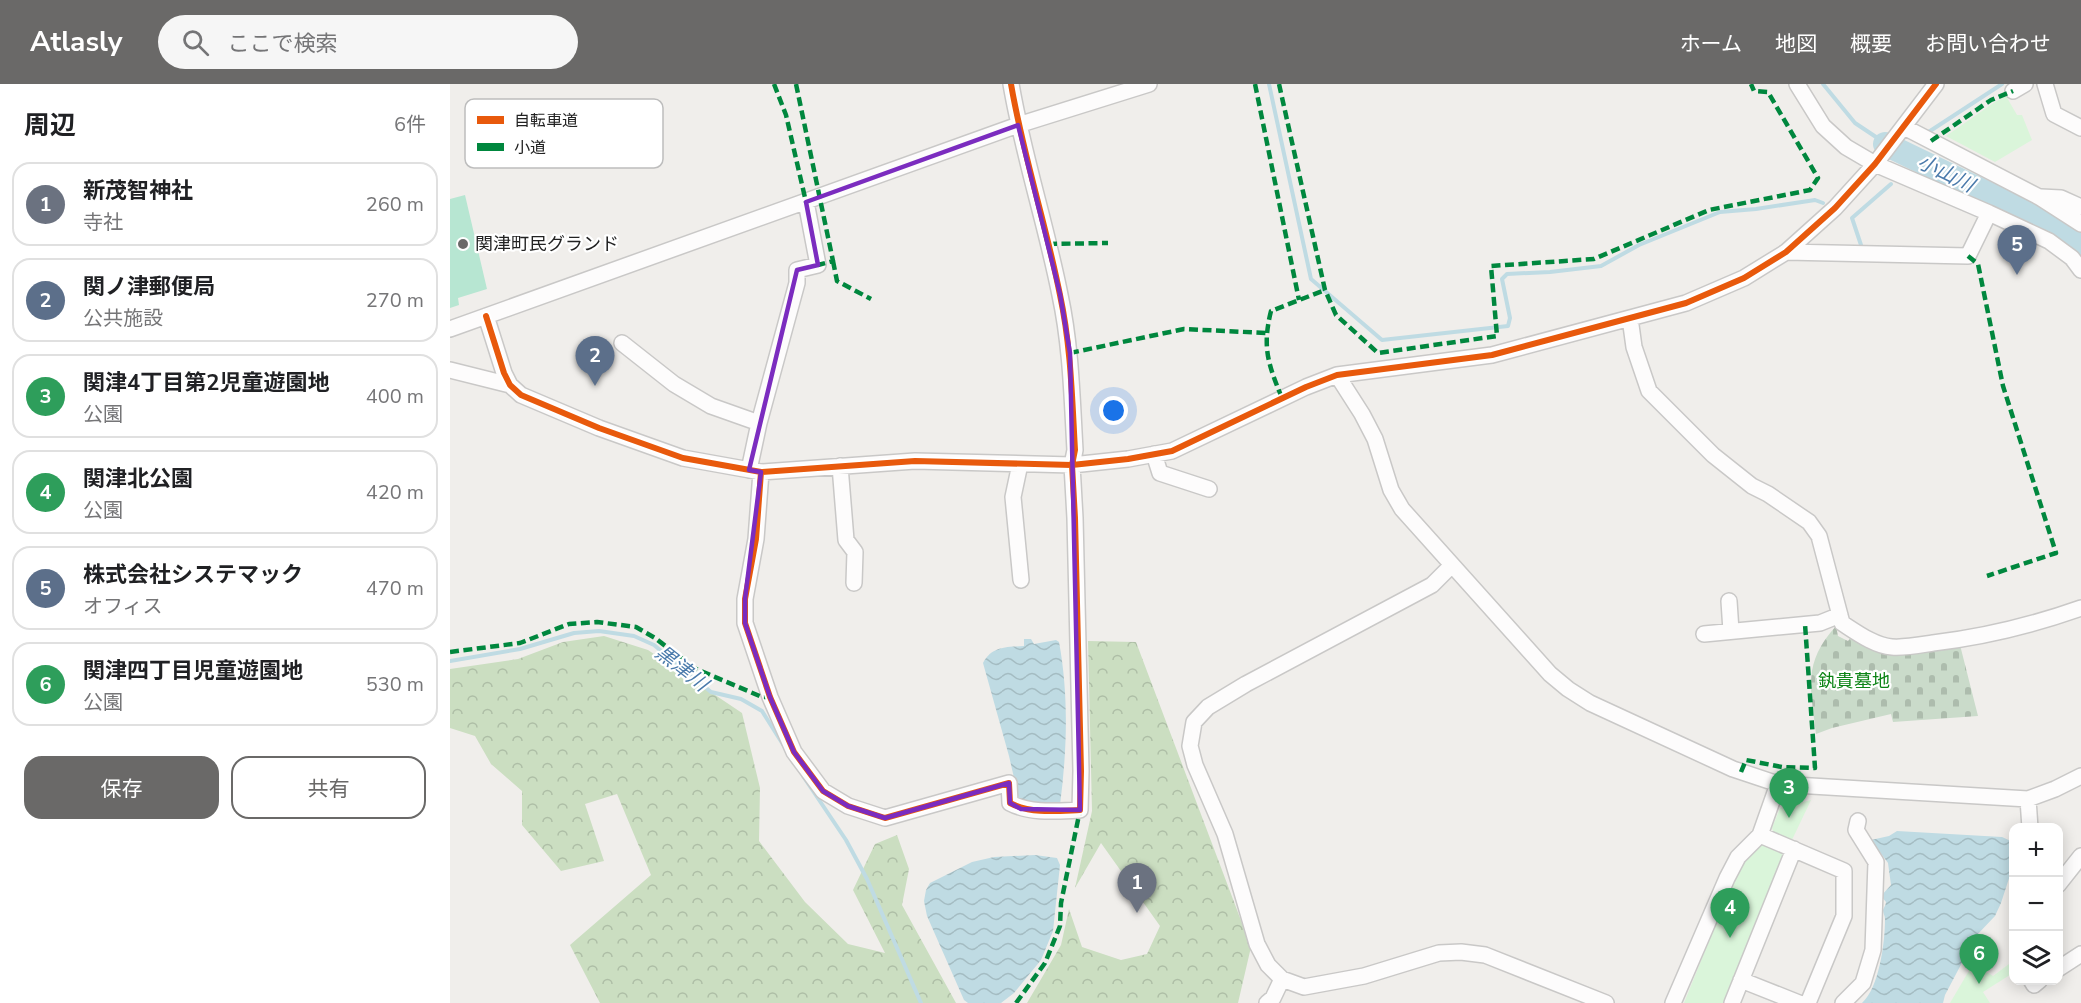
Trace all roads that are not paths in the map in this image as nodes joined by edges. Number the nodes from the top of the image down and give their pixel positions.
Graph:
1 (1011, 84) edge
2 (1149, 84) edge
3 (1797, 84) edge
4 (1936, 84) edge
5 (2045, 84) edge
6 (1018, 125) junction
7 (2081, 128) edge
8 (1902, 130) junction
9 (1880, 158) junction
10 (2039, 197) junction
11 (806, 202) junction
12 (2081, 207) edge
13 (1989, 213) junction
14 (2081, 224) edge
15 (1786, 252) junction
16 (2081, 270) edge
17 (486, 316) junction
18 (1630, 318) junction
19 (450, 329) edge
20 (622, 343) dead end
21 (450, 370) edge
22 (1337, 375) junction
23 (510, 385) junction
24 (759, 423) junction
25 (1154, 454) junction
26 (1020, 464) junction
27 (1072, 465) junction
28 (840, 466) junction
29 (755, 471) junction
30 (1209, 489) dead end
31 (1452, 565) junction
32 (1021, 580) dead end
33 (854, 583) dead end
34 (1729, 601) dead end
35 (2081, 608) edge
36 (1840, 615) junction
37 (1731, 631) junction
38 (1704, 634) dead end
39 (2081, 776) edge
40 (1779, 784) junction
41 (2028, 799) junction
42 (1858, 821) dead end
43 (2030, 823) edge
44 (1760, 835) junction
45 (1794, 849) junction
46 (2081, 856) edge
47 (2063, 873) edge
48 (2081, 954) edge
49 (2063, 966) edge
50 (1282, 979) junction
51 (1741, 980) junction
52 (1267, 1003) edge
53 (1606, 1003) edge
54 (1673, 1003) edge
55 (1732, 1003) edge
56 (1799, 1003) edge
57 (1808, 1003) edge
58 (1843, 1003) edge

1 - 6 street
2 - 6 street
3 - 9 street
4 - 8 street
5 - 7 street
6 - 11 street
6 - 27 street
8 - 9 street
8 - 10 street
9 - 13 street
9 - 15 street
10 - 12 street
10 - 14 street
11 - 17 street
11 - 24 street
13 - 15 street
13 - 16 street
15 - 18 street
17 - 19 street
17 - 23 street
18 - 22 street
18 - 36 street
20 - 24 street
21 - 23 street
22 - 25 street
22 - 31 street
23 - 29 street
24 - 29 street
25 - 27 street
25 - 30 street
26 - 27 street
26 - 28 street
26 - 32 street
27 - 29 street
28 - 29 street
28 - 33 street
31 - 40 street
31 - 50 street
34 - 37 street
35 - 36 street
36 - 37 street
37 - 38 street
39 - 41 street
40 - 41 street
40 - 44 street
41 - 43 street
42 - 58 street
44 - 45 street
44 - 54 street
45 - 51 street
45 - 57 street
46 - 47 street
48 - 49 street
50 - 52 street
50 - 53 street
51 - 55 street
51 - 56 street

